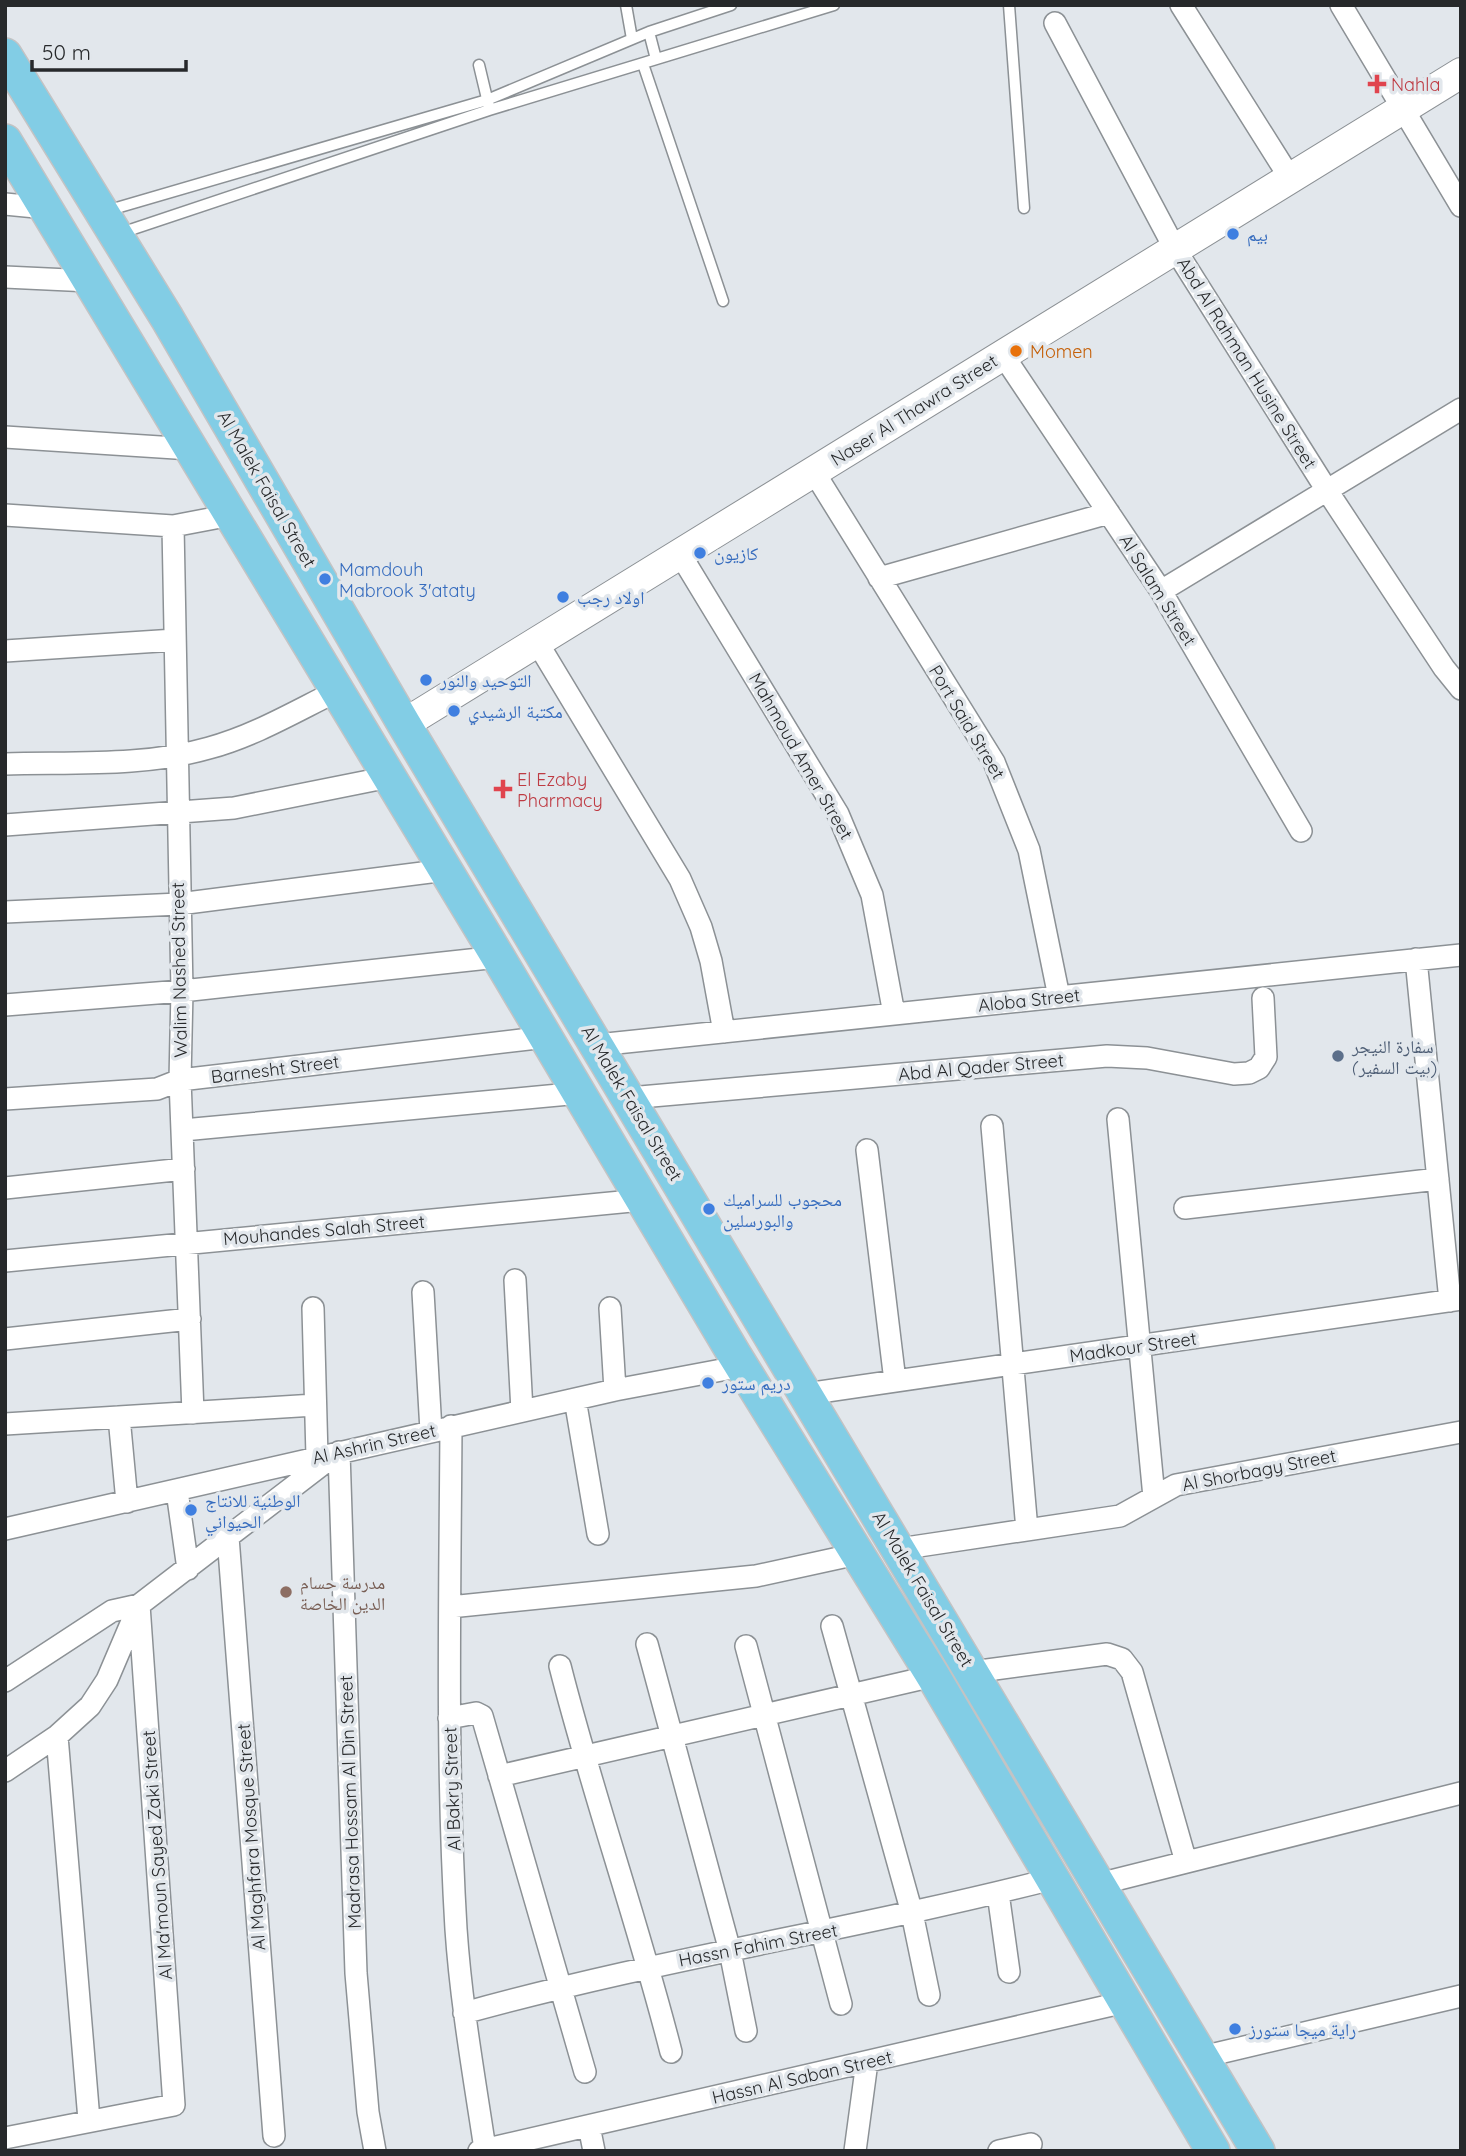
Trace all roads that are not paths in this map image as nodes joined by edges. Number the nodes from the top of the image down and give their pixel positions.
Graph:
1 (626, 5) edge
2 (731, 5) edge
3 (834, 5) edge
4 (1009, 5) edge
5 (1181, 5) edge
6 (1341, 5) edge
7 (1055, 23) dead end
8 (649, 32) junction
9 (632, 39) junction
10 (5, 55) edge
11 (656, 59) junction
12 (643, 64) junction
13 (479, 65) dead end
14 (1461, 73) edge
15 (488, 105) junction
16 (1403, 109) junction
17 (5, 141) edge
18 (337, 142) junction
19 (343, 159) junction
20 (1290, 178) junction
21 (5, 204) edge
22 (1461, 206) edge
23 (46, 208) junction
24 (1024, 208) dead end
25 (109, 223) junction
26 (1175, 249) junction
27 (5, 276) edge
28 (90, 281) junction
29 (723, 301) dead end
30 (167, 318) junction
31 (124, 340) junction
32 (1003, 355) junction
33 (206, 384) junction
34 (162, 401) junction
35 (1461, 409) edge
36 (5, 437) edge
37 (191, 449) junction
38 (814, 472) junction
39 (1328, 492) junction
40 (1109, 513) junction
41 (5, 515) edge
42 (231, 515) junction
43 (173, 526) junction
44 (680, 554) junction
45 (879, 578) junction
46 (1161, 591) junction
47 (175, 640) junction
48 (537, 642) junction
49 (5, 651) edge
50 (1461, 689) edge
51 (337, 691) junction
52 (404, 724) junction
53 (177, 756) junction
54 (5, 764) edge
55 (389, 777) junction
56 (177, 813) junction
57 (5, 825) edge
58 (1301, 831) dead end
59 (446, 870) junction
60 (179, 904) junction
61 (5, 912) edge
62 (1461, 955) edge
63 (498, 957) junction
64 (1416, 959) junction
65 (182, 991) junction
66 (1059, 997) junction
67 (1263, 999) dead end
68 (5, 1005) edge
69 (894, 1014) junction
70 (724, 1032) junction
71 (546, 1037) junction
72 (597, 1045) junction
73 (180, 1080) junction
74 (580, 1093) junction
75 (629, 1098) junction
76 (5, 1100) edge
77 (1118, 1119) dead end
78 (992, 1126) dead end
79 (183, 1130) junction
80 (867, 1150) dead end
81 (184, 1169) junction
82 (1438, 1179) junction
83 (5, 1188) edge
84 (642, 1200) junction
85 (1185, 1208) dead end
86 (188, 1243) junction
87 (5, 1261) edge
88 (515, 1280) dead end
89 (423, 1292) dead end
90 (1455, 1300) edge
91 (313, 1308) dead end
92 (610, 1308) dead end
93 (190, 1319) junction
94 (5, 1339) edge
95 (1139, 1346) junction
96 (1013, 1364) junction
97 (743, 1366) junction
98 (895, 1381) junction
99 (615, 1390) junction
100 (806, 1394) junction
101 (575, 1399) junction
102 (315, 1405) junction
103 (522, 1410) junction
104 (193, 1413) junction
105 (119, 1417) junction
106 (5, 1424) edge
107 (441, 1429) junction
108 (1461, 1432) edge
109 (339, 1451) junction
110 (317, 1457) junction
111 (177, 1491) junction
112 (1154, 1497) junction
113 (127, 1502) junction
114 (5, 1529) edge
115 (1027, 1530) junction
116 (598, 1534) dead end
117 (228, 1537) junction
118 (899, 1549) junction
119 (857, 1555) junction
120 (188, 1569) junction
121 (139, 1605) junction
122 (450, 1607) junction
123 (832, 1626) dead end
124 (647, 1644) dead end
125 (746, 1646) dead end
126 (560, 1666) dead end
127 (972, 1672) junction
128 (933, 1676) junction
129 (5, 1681) edge
130 (851, 1696) junction
131 (764, 1717) junction
132 (449, 1718) junction
133 (57, 1736) junction
134 (673, 1738) junction
135 (583, 1757) junction
136 (5, 1771) edge
137 (499, 1776) junction
138 (1461, 1793) edge
139 (1186, 1862) junction
140 (1052, 1879) junction
141 (1099, 1884) junction
142 (998, 1893) junction
143 (912, 1913) junction
144 (822, 1932) junction
145 (730, 1951) junction
146 (649, 1967) junction
147 (1009, 1972) dead end
148 (560, 1986) junction
149 (929, 1995) dead end
150 (1461, 1996) edge
151 (1125, 2002) junction
152 (841, 2004) dead end
153 (464, 2013) junction
154 (746, 2031) dead end
155 (671, 2052) dead end
156 (1202, 2057) junction
157 (867, 2062) junction
158 (585, 2072) dead end
159 (89, 2120) junction
160 (589, 2126) junction
161 (274, 2136) dead end
162 (5, 2138) edge
163 (1031, 2144) dead end
164 (487, 2150) edge
165 (375, 2151) edge
166 (594, 2151) edge
167 (855, 2151) edge
168 (999, 2151) edge
169 (1213, 2151) edge
170 (1258, 2151) edge

1 - 9 lane
2 - 8 lane
3 - 11 lane
4 - 24 lane
5 - 20 street
6 - 16 street
7 - 26 street, Abd Al Rahman Husine Street
8 - 9 lane
8 - 11 lane
9 - 15 lane
10 - 25 main road, Al Malek Faisal Street
11 - 12 lane
12 - 15 lane
12 - 29 lane
13 - 15 lane
14 - 16 street, Naser Al Thawra Street
15 - 18 lane
15 - 19 lane
16 - 20 street, Naser Al Thawra Street
16 - 22 street
17 - 23 main road, Al Malek Faisal Street
18 - 19 lane
18 - 25 lane
19 - 25 lane
20 - 26 street, Naser Al Thawra Street
21 - 23 street
23 - 28 main road, Al Malek Faisal Street
25 - 30 main road, Al Malek Faisal Street
26 - 32 street, Naser Al Thawra Street
26 - 39 street, Abd Al Rahman Husine Street
27 - 28 street
28 - 31 main road, Al Malek Faisal Street
30 - 31 main road
30 - 33 main road, Al Malek Faisal Street
31 - 34 main road, Al Malek Faisal Street
32 - 38 street, Naser Al Thawra Street
32 - 40 street, Al Salam Street
33 - 34 main road
33 - 52 main road, Al Malek Faisal Street
34 - 37 main road, Al Malek Faisal Street
35 - 39 street
36 - 37 street
37 - 42 main road, Al Malek Faisal Street
38 - 44 street, Naser Al Thawra Street
38 - 45 street, Port Said Street
39 - 46 street
39 - 50 street, Abd Al Rahman Husine Street
40 - 45 street
40 - 46 street, Al Salam Street
41 - 43 street
42 - 43 street
42 - 51 main road, Al Malek Faisal Street
43 - 47 street, Walim Nashed Street
44 - 48 street, Naser Al Thawra Street
44 - 69 street, Mahmoud Amer Street
45 - 66 street, Port Said Street
46 - 58 street, Al Salam Street
47 - 49 street
47 - 53 street, Walim Nashed Street
48 - 52 street, Naser Al Thawra Street
48 - 70 street
51 - 53 street
51 - 55 main road, Al Malek Faisal Street
52 - 72 main road, Al Malek Faisal Street
53 - 54 street
53 - 56 street, Walim Nashed Street
55 - 56 street
55 - 59 main road, Al Malek Faisal Street
56 - 57 street
56 - 60 street, Walim Nashed Street
59 - 60 street
59 - 63 main road, Al Malek Faisal Street
60 - 61 street
60 - 65 street, Walim Nashed Street
62 - 64 street, Aloba Street
63 - 65 street
63 - 71 main road, Al Malek Faisal Street
64 - 66 street, Aloba Street
64 - 82 street
65 - 68 street
65 - 73 street, Walim Nashed Street
66 - 69 street, Aloba Street
67 - 75 street, Abd Al Qader Street
69 - 70 street, Aloba Street
70 - 72 street, Aloba Street
71 - 73 street, Barnesht Street
71 - 74 main road, Al Malek Faisal Street
72 - 75 main road, Al Malek Faisal Street
73 - 76 street, Barnesht Street
73 - 79 street, Walim Nashed Street
74 - 79 street
74 - 84 main road, Al Malek Faisal Street
75 - 100 main road, Al Malek Faisal Street
77 - 95 street
78 - 96 street
79 - 81 street, Walim Nashed Street
80 - 98 street
81 - 83 street
81 - 86 street, Walim Nashed Street
82 - 85 street
82 - 90 street
84 - 86 street, Mouhandes Salah Street
84 - 97 main road, Al Malek Faisal Street
86 - 87 street, Mouhandes Salah Street
86 - 93 street, Walim Nashed Street
88 - 103 street
89 - 107 street, Al Bakry Street
90 - 95 street, Madkour Street
91 - 102 street
92 - 99 street
93 - 94 street
93 - 104 street, Walim Nashed Street
95 - 96 street, Madkour Street
95 - 112 street
96 - 98 street, Madkour Street
96 - 115 street
97 - 99 street, Al Ashrin Street
97 - 119 main road, Al Malek Faisal Street
98 - 100 street, Madkour Street
99 - 101 street, Al Ashrin Street
100 - 118 main road, Al Malek Faisal Street
101 - 103 street, Al Ashrin Street
101 - 116 street
102 - 104 street
102 - 110 street
103 - 107 street, Al Ashrin Street
104 - 105 street
105 - 106 street
105 - 113 street
107 - 109 street, Al Ashrin Street
107 - 122 street, Al Bakry Street
108 - 112 street, Al Shorbagy Street
109 - 110 street, Al Ashrin Street
109 - 117 street
109 - 165 street, Madrasa Hossam Al Din Street
110 - 111 street, Al Ashrin Street
111 - 113 street, Al Ashrin Street
111 - 120 street
112 - 115 street, Al Shorbagy Street
113 - 114 street, Al Ashrin Street
115 - 118 street, Al Shorbagy Street
117 - 120 street
117 - 161 street, Al Maghfara Mosque Street
118 - 127 main road, Al Malek Faisal Street
119 - 122 street
119 - 128 main road, Al Malek Faisal Street
120 - 121 street
121 - 129 street
121 - 133 street
121 - 159 street, Al Ma'moun Sayed Zaki Street
122 - 132 street, Al Bakry Street
123 - 130 street
124 - 134 street
125 - 131 street
126 - 135 street
127 - 139 street
127 - 141 main road, Al Malek Faisal Street
128 - 130 street
128 - 140 main road, Al Malek Faisal Street
130 - 131 street
130 - 143 street
131 - 134 street
131 - 144 street
132 - 137 street
132 - 153 street, Al Bakry Street
133 - 136 street
133 - 159 street
134 - 135 street
134 - 145 street
135 - 137 street
135 - 146 street
137 - 148 street
138 - 139 street
139 - 141 street
140 - 142 street, Hassn Fahim Street
140 - 151 main road, Al Malek Faisal Street
141 - 156 main road, Al Malek Faisal Street
142 - 143 street, Hassn Fahim Street
142 - 147 street
143 - 144 street, Hassn Fahim Street
143 - 149 street
144 - 145 street, Hassn Fahim Street
144 - 152 street
145 - 146 street, Hassn Fahim Street
145 - 154 street
146 - 148 street, Hassn Fahim Street
146 - 155 street
148 - 153 street, Hassn Fahim Street
148 - 158 street
150 - 156 street
151 - 157 street, Hassn Al Saban Street
151 - 169 main road, Al Malek Faisal Street
153 - 164 street, Al Bakry Street
156 - 170 main road, Al Malek Faisal Street
157 - 160 street, Hassn Al Saban Street
157 - 167 street
159 - 162 street
160 - 164 street, Hassn Al Saban Street
160 - 166 street
163 - 168 street

